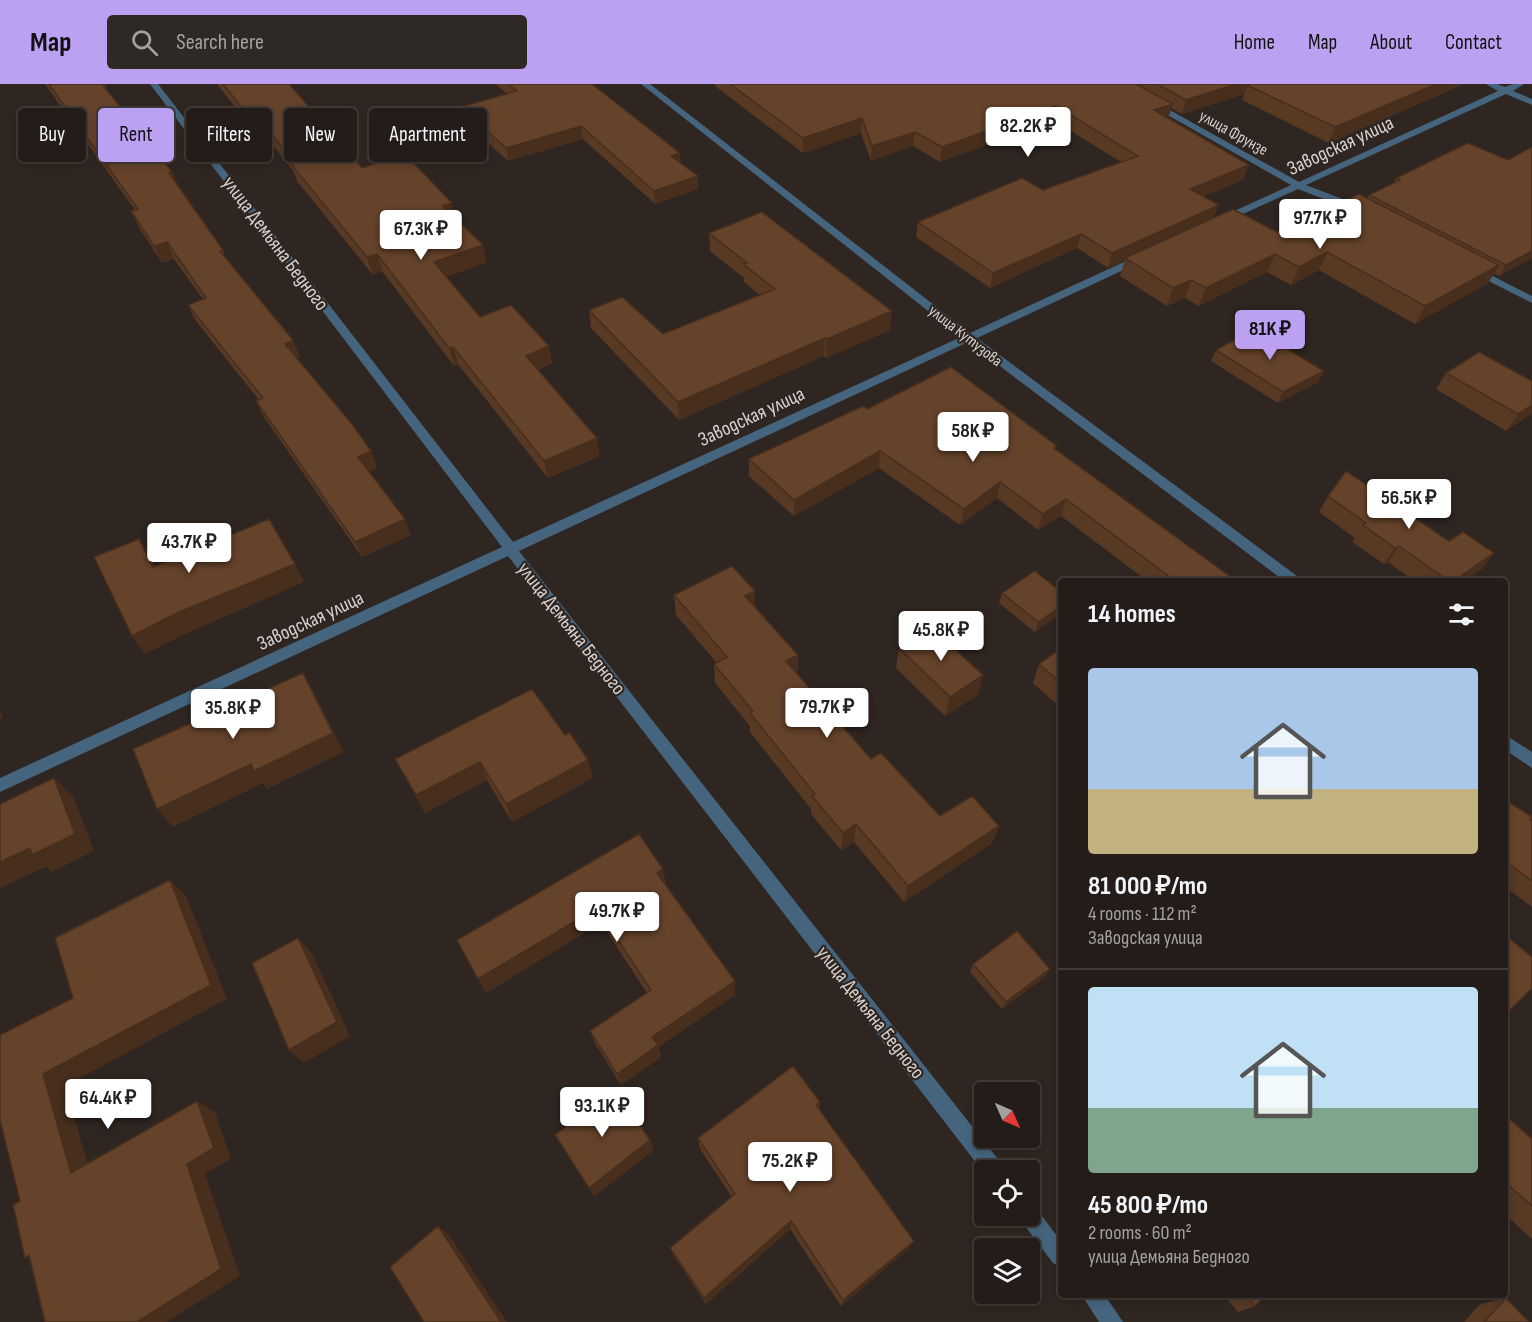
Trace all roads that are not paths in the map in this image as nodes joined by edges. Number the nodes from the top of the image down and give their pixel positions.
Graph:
1 (154, 84) edge
2 (645, 84) edge
3 (1117, 84) edge
4 (1490, 84) edge
5 (1520, 84) edge
6 (1505, 91) junction
7 (1532, 102) edge
8 (1299, 186) junction
9 (1366, 212) edge
10 (1214, 225) edge
11 (1149, 254) edge
12 (1459, 262) edge
13 (1532, 300) edge
14 (968, 337) junction
15 (511, 550) junction
16 (1289, 578) edge
17 (1508, 744) edge
18 (1532, 761) edge
19 (0, 785) edge
20 (986, 1160) edge
21 (1037, 1226) edge
22 (1058, 1253) edge
23 (1094, 1298) edge
24 (1112, 1322) edge

1 - 15 street, улица Демьяна Бедного
2 - 14 street, улица Кутузова
3 - 8 street, улица Фрунзе
4 - 6 street
5 - 6 street, Заводская улица
6 - 7 street
6 - 8 street, Заводская улица
8 - 9 street, улица Фрунзе
8 - 10 street, Заводская улица
11 - 14 street, Заводская улица
12 - 13 street
14 - 15 street, Заводская улица
14 - 16 street, улица Кутузова
15 - 19 street, Заводская улица
15 - 20 street, улица Демьяна Бедного
17 - 18 street
21 - 22 street
23 - 24 street

